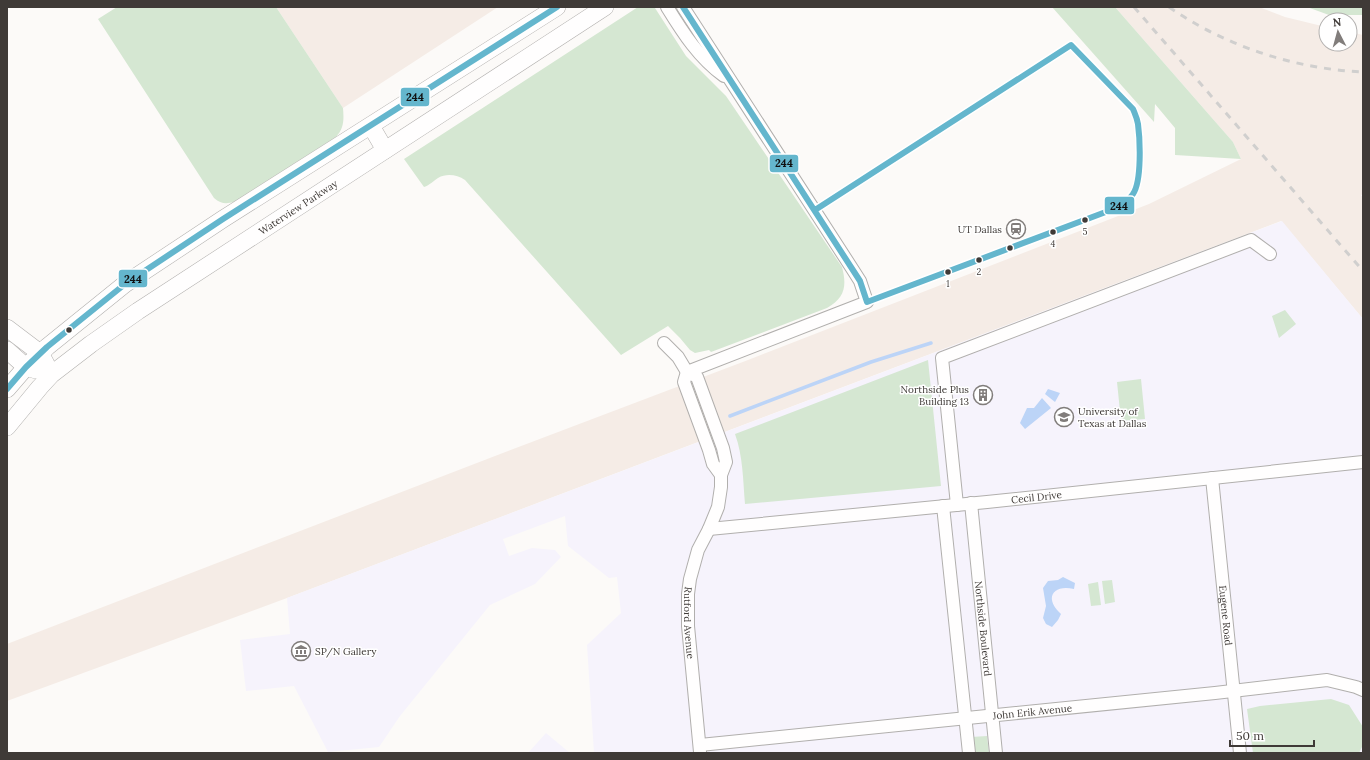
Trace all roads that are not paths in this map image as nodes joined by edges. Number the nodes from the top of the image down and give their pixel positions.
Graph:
1 (557, 7) edge
2 (605, 7) edge
3 (667, 7) edge
4 (683, 7) edge
5 (730, 80) junction
6 (371, 126) junction
7 (385, 150) junction
8 (1270, 254) dead end
9 (7, 328) edge
10 (664, 343) dead end
11 (7, 350) edge
12 (40, 353) junction
13 (26, 367) junction
14 (687, 372) junction
15 (52, 374) junction
16 (7, 389) edge
17 (7, 427) edge
18 (1363, 462) edge
19 (1212, 478) junction
20 (971, 503) junction
21 (957, 505) junction
22 (943, 506) junction
23 (709, 529) junction
24 (1363, 690) edge
25 (1233, 691) junction
26 (992, 715) junction
27 (965, 717) junction
28 (700, 749) edge
29 (968, 753) edge
30 (996, 753) edge
31 (1240, 753) edge

1 - 6 main road
2 - 7 main road, Waterview Parkway
3 - 5 street
4 - 5 street
5 - 14 street
6 - 7 main road
6 - 12 main road
7 - 15 main road, Waterview Parkway
8 - 21 street
9 - 12 main road
10 - 14 street
11 - 13 main road
12 - 13 main road
12 - 15 main road
13 - 15 main road
13 - 16 main road
14 - 23 street, Rutford Avenue
15 - 17 main road, Waterview Parkway
18 - 19 street, Cecil Drive
19 - 20 street, Cecil Drive
19 - 25 street, Eugene Road
20 - 21 street, Cecil Drive
20 - 26 street, Northside Boulevard
21 - 22 street, Cecil Drive
22 - 23 street, Cecil Drive
22 - 27 street
23 - 28 street, Rutford Avenue
24 - 25 street, John Erik Avenue
25 - 26 street, John Erik Avenue
25 - 31 street, Eugene Road
26 - 27 street, John Erik Avenue
26 - 30 street, Northside Boulevard
27 - 28 street, John Erik Avenue
27 - 29 street

